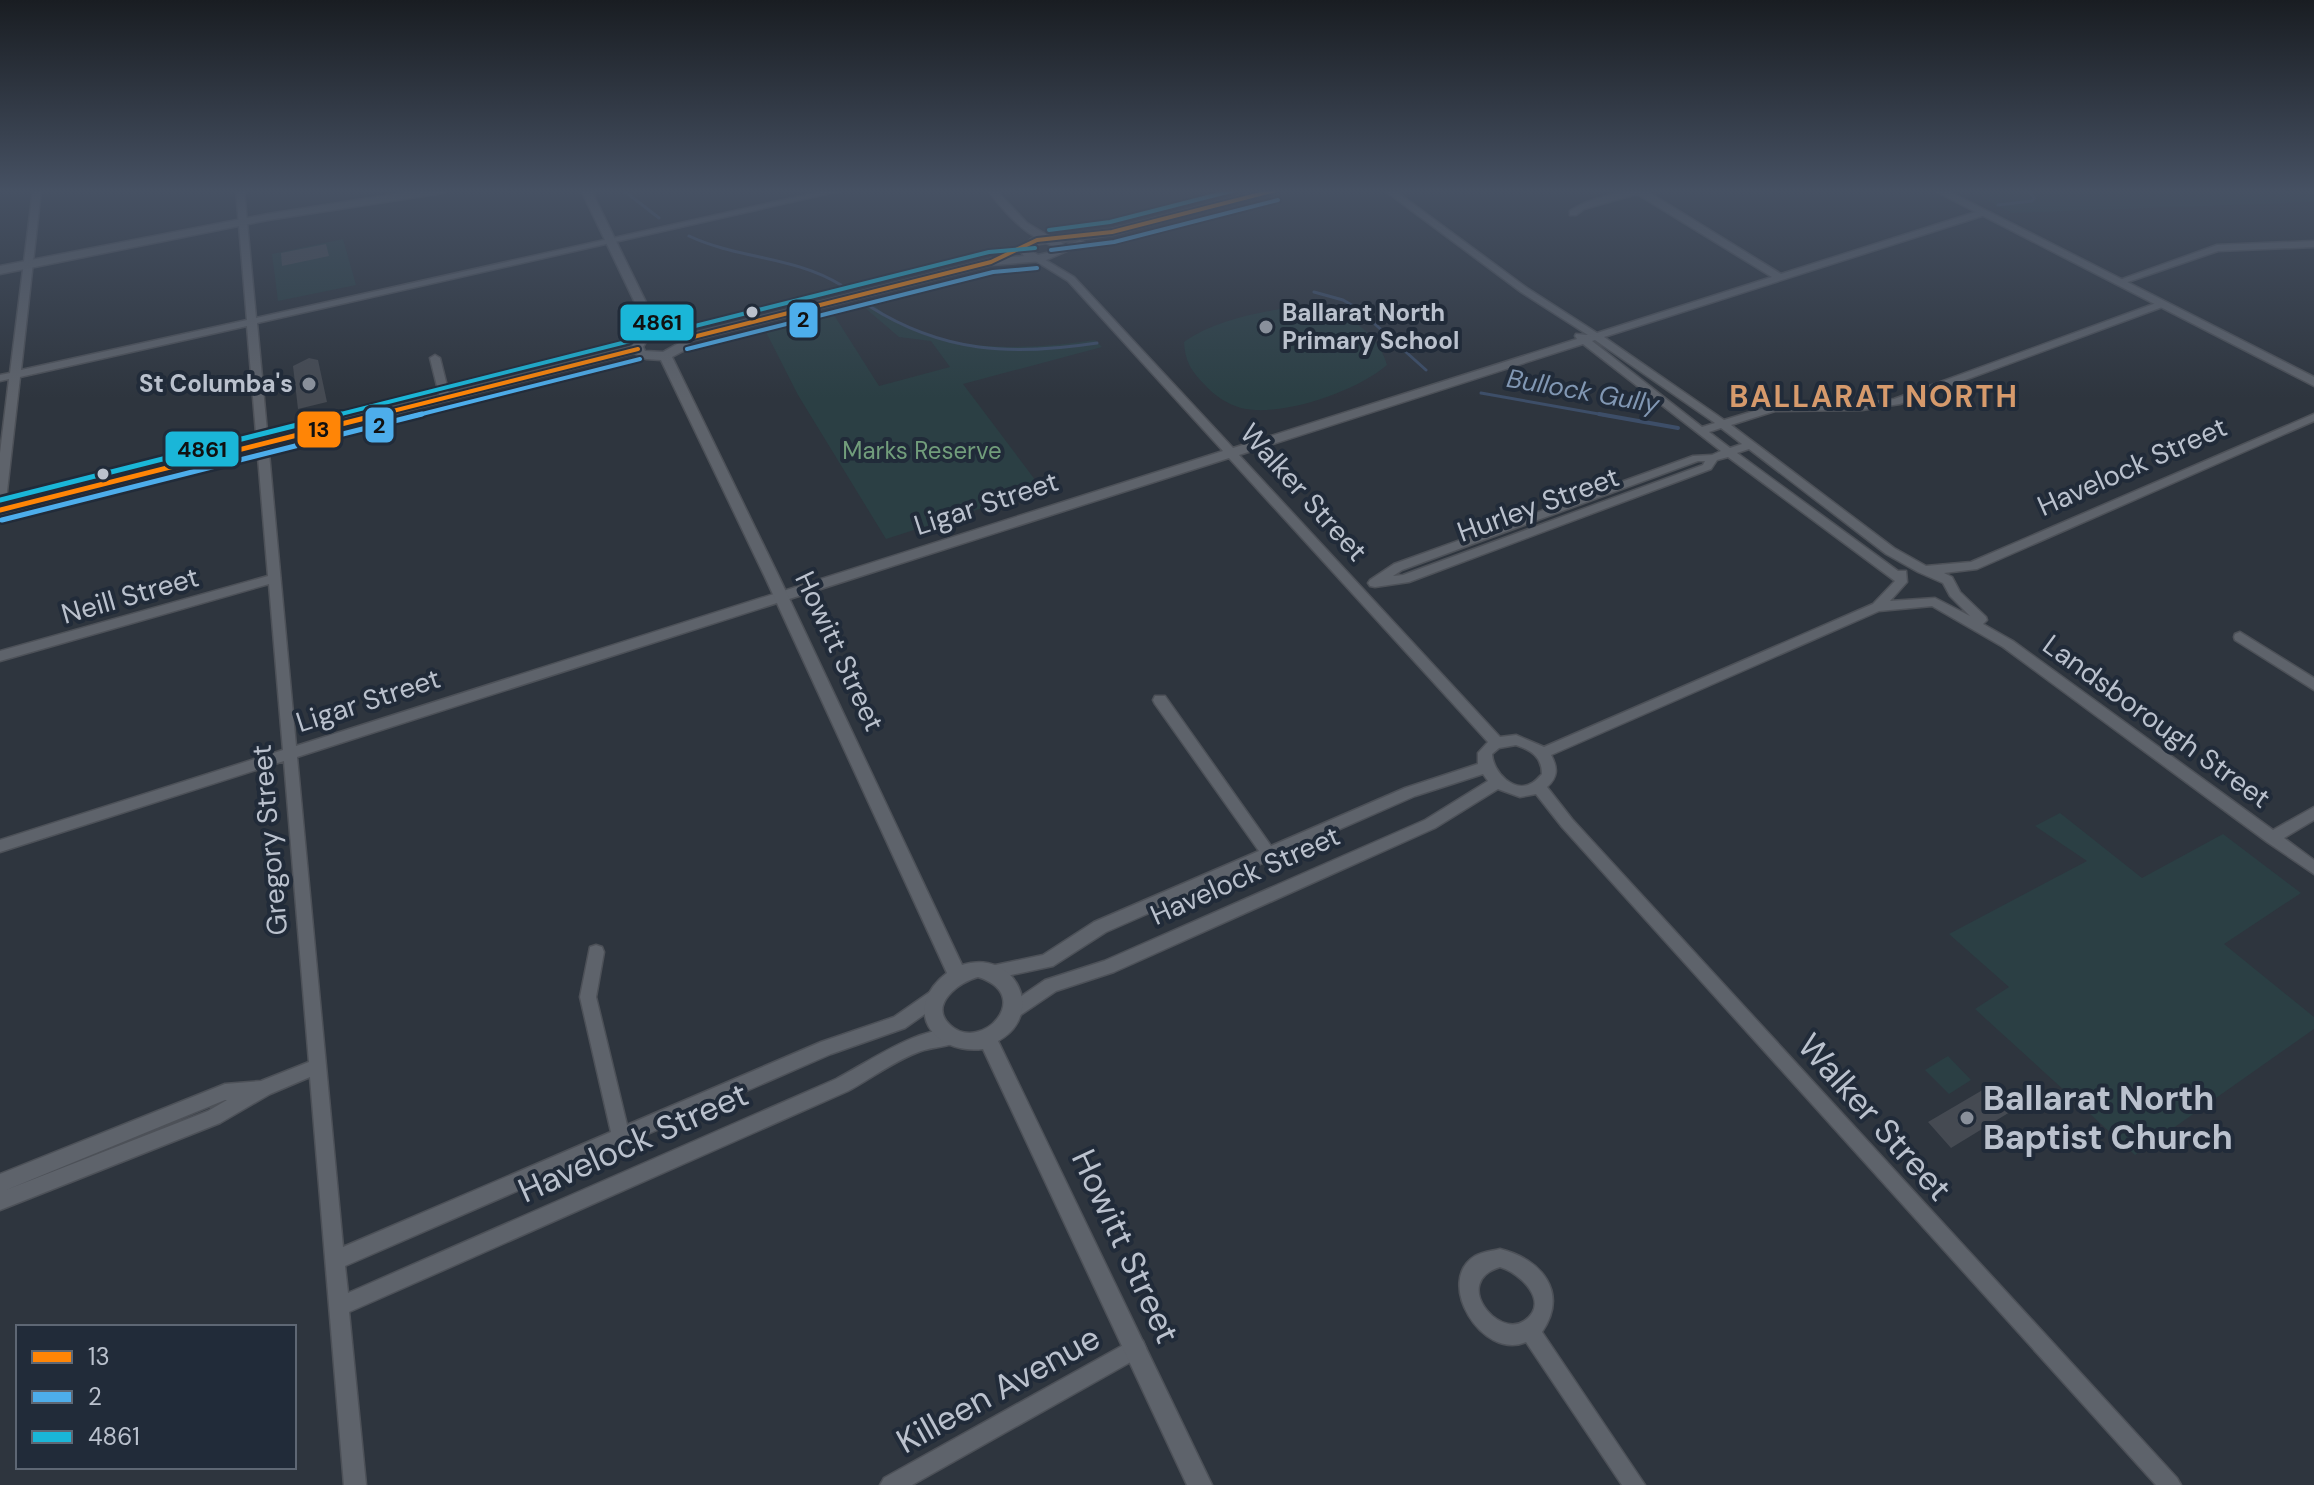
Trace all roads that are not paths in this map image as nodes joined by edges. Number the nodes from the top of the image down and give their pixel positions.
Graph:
1 (29, 259) edge
2 (56, 259) edge
3 (245, 259) edge
4 (529, 259) edge
5 (621, 259) edge
6 (997, 259) edge
7 (1021, 259) edge
8 (1038, 259) edge
9 (1063, 259) edge
10 (1482, 259) edge
11 (1751, 259) edge
12 (1835, 259) edge
13 (2074, 259) edge
14 (2184, 259) edge
15 (991, 262) junction
16 (28, 265) junction
17 (0, 270) edge
18 (1779, 277) junction
19 (1071, 279) junction
20 (2119, 282) junction
21 (2162, 304) junction
22 (251, 321) junction
23 (655, 333) junction
24 (1590, 338) junction
25 (685, 339) junction
26 (638, 349) junction
27 (665, 356) junction
28 (435, 358) dead end
29 (15, 375) junction
30 (0, 378) edge
31 (2314, 382) edge
32 (445, 398) junction
33 (2314, 417) edge
34 (1722, 423) junction
35 (1699, 431) junction
36 (262, 444) junction
37 (1751, 444) junction
38 (1729, 452) junction
39 (1230, 453) junction
40 (0, 500) edge
41 (0, 510) edge
42 (1973, 566) junction
43 (1925, 569) junction
44 (273, 579) junction
45 (1900, 580) junction
46 (1356, 590) junction
47 (1954, 592) junction
48 (781, 595) junction
49 (1932, 602) junction
50 (1877, 607) junction
51 (2240, 637) dead end
52 (2008, 644) junction
53 (0, 656) edge
54 (2314, 685) edge
55 (1160, 700) dead end
56 (1496, 742) junction
57 (289, 752) junction
58 (1543, 753) junction
59 (1484, 768) junction
60 (1497, 783) junction
61 (1539, 787) junction
62 (2314, 813) edge
63 (2272, 838) junction
64 (1, 844) edge
65 (1269, 854) junction
66 (2314, 868) edge
67 (596, 952) dead end
68 (992, 972) junction
69 (957, 974) junction
70 (936, 997) junction
71 (1013, 1011) junction
72 (952, 1037) junction
73 (987, 1038) junction
74 (318, 1066) junction
75 (264, 1088) junction
76 (621, 1136) junction
77 (0, 1183) edge
78 (0, 1201) edge
79 (334, 1261) junction
80 (338, 1307) junction
81 (1529, 1330) dead end
82 (1136, 1348) junction
83 (355, 1485) edge
84 (891, 1485) edge
85 (1200, 1485) edge
86 (1634, 1485) edge
87 (2170, 1485) edge

1 - 16 street
2 - 16 main road
3 - 22 street, Gregory Street
4 - 22 street
5 - 23 street
6 - 15 street
7 - 15 street
8 - 19 street, Walker Street
9 - 19 street, Walker Street
10 - 24 street
11 - 18 street
12 - 18 street, Ligar Street
13 - 20 street
14 - 20 street
15 - 25 street
16 - 17 main road
16 - 29 street
18 - 24 street, Ligar Street
19 - 39 street, Walker Street
20 - 21 street
21 - 31 street
21 - 34 street
22 - 29 street
22 - 36 street, Gregory Street
23 - 25 street
23 - 26 street
24 - 34 street
24 - 35 street
24 - 39 street, Ligar Street
25 - 27 street
26 - 27 street
26 - 32 street
27 - 48 street, Howitt Street
28 - 32 street
29 - 30 street
29 - 40 street
32 - 36 street
33 - 42 street, Havelock Street
34 - 35 street
34 - 37 street
35 - 38 street
36 - 41 street
36 - 44 street, Gregory Street
37 - 38 street, Hurley Street
37 - 43 street
38 - 45 street
38 - 46 street, Hurley Street
39 - 46 street, Walker Street
39 - 48 street, Ligar Street
42 - 43 street, Havelock Street
42 - 47 street, Havelock Street
43 - 45 street, Havelock Street
43 - 47 street, Landsborough Street
44 - 53 street, Neill Street
44 - 57 street, Gregory Street
45 - 49 street, Landsborough Street
45 - 50 street
46 - 56 street, Walker Street
47 - 49 street
47 - 52 street, Landsborough Street
48 - 57 street, Ligar Street
48 - 69 street, Howitt Street
49 - 50 street
49 - 52 street, Landsborough Street
50 - 58 street
51 - 54 street
52 - 63 street, Landsborough Street
55 - 65 street
56 - 58 street
56 - 59 street
57 - 64 street, Ligar Street
57 - 74 street, Gregory Street
58 - 61 street
59 - 60 street
59 - 65 street, Havelock Street
60 - 61 street
60 - 71 street, Havelock Street
61 - 87 street, Walker Street
62 - 63 street
63 - 66 street, Landsborough Street
65 - 68 street, Havelock Street
67 - 76 street
68 - 69 street
68 - 71 street
69 - 70 street
70 - 72 street
70 - 76 street, Havelock Street
71 - 73 street
72 - 73 street
72 - 80 street, Havelock Street
73 - 82 street, Howitt Street
74 - 75 street
74 - 79 street, Gregory Street
75 - 77 street
75 - 78 street
76 - 79 street, Havelock Street
79 - 80 street, Gregory Street
80 - 83 street, Gregory Street
81 - 86 street
82 - 84 street, Killeen Avenue
82 - 85 street, Howitt Street

